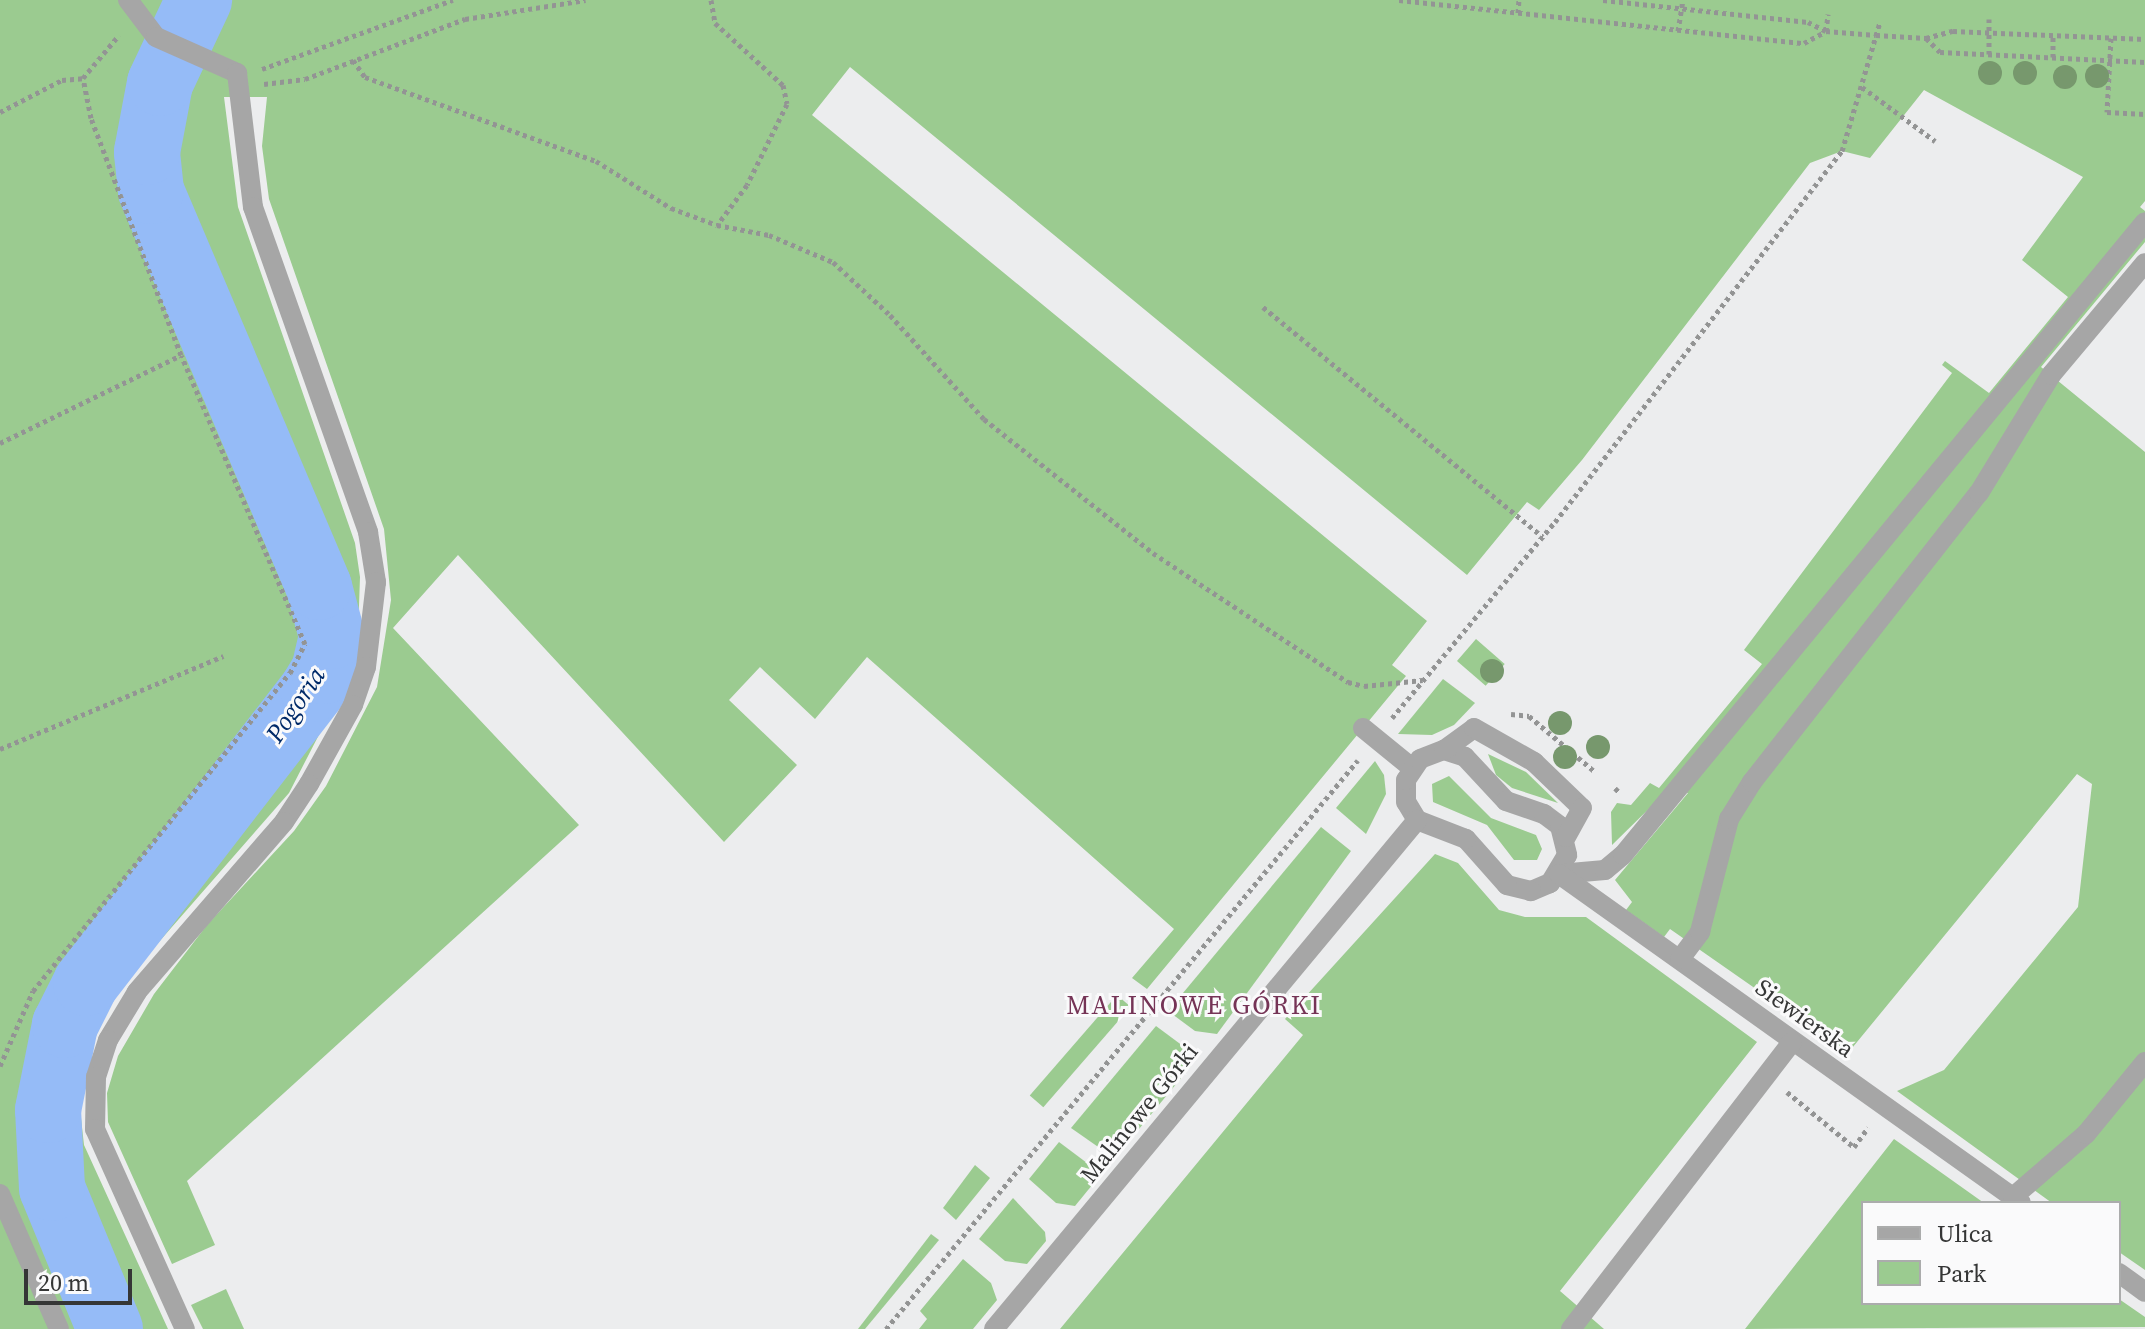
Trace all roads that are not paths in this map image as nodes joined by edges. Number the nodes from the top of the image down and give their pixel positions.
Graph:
1 (132, 9) edge
2 (2145, 222) edge
3 (2145, 263) edge
4 (1370, 733) road end
5 (1444, 750) junction
6 (1412, 768) junction
7 (1417, 820) junction
8 (1566, 837) junction
9 (1559, 874) junction
10 (1680, 959) junction
11 (1792, 1042) junction
12 (2145, 1062) edge
13 (0, 1194) edge
14 (2017, 1200) edge
15 (2121, 1274) edge
16 (2145, 1292) edge
17 (59, 1329) edge
18 (185, 1329) edge
19 (994, 1329) edge
20 (1571, 1329) edge

1 - 18 street
2 - 9 street
3 - 10 street
4 - 6 street
5 - 6 street
5 - 8 street
5 - 8 street
6 - 7 street
7 - 9 street
7 - 19 street, Malinowe Górki
8 - 9 street
9 - 10 street, Siewierska
10 - 11 street, Siewierska
11 - 14 street, Siewierska
11 - 20 street
12 - 14 street
13 - 17 street
15 - 16 street

